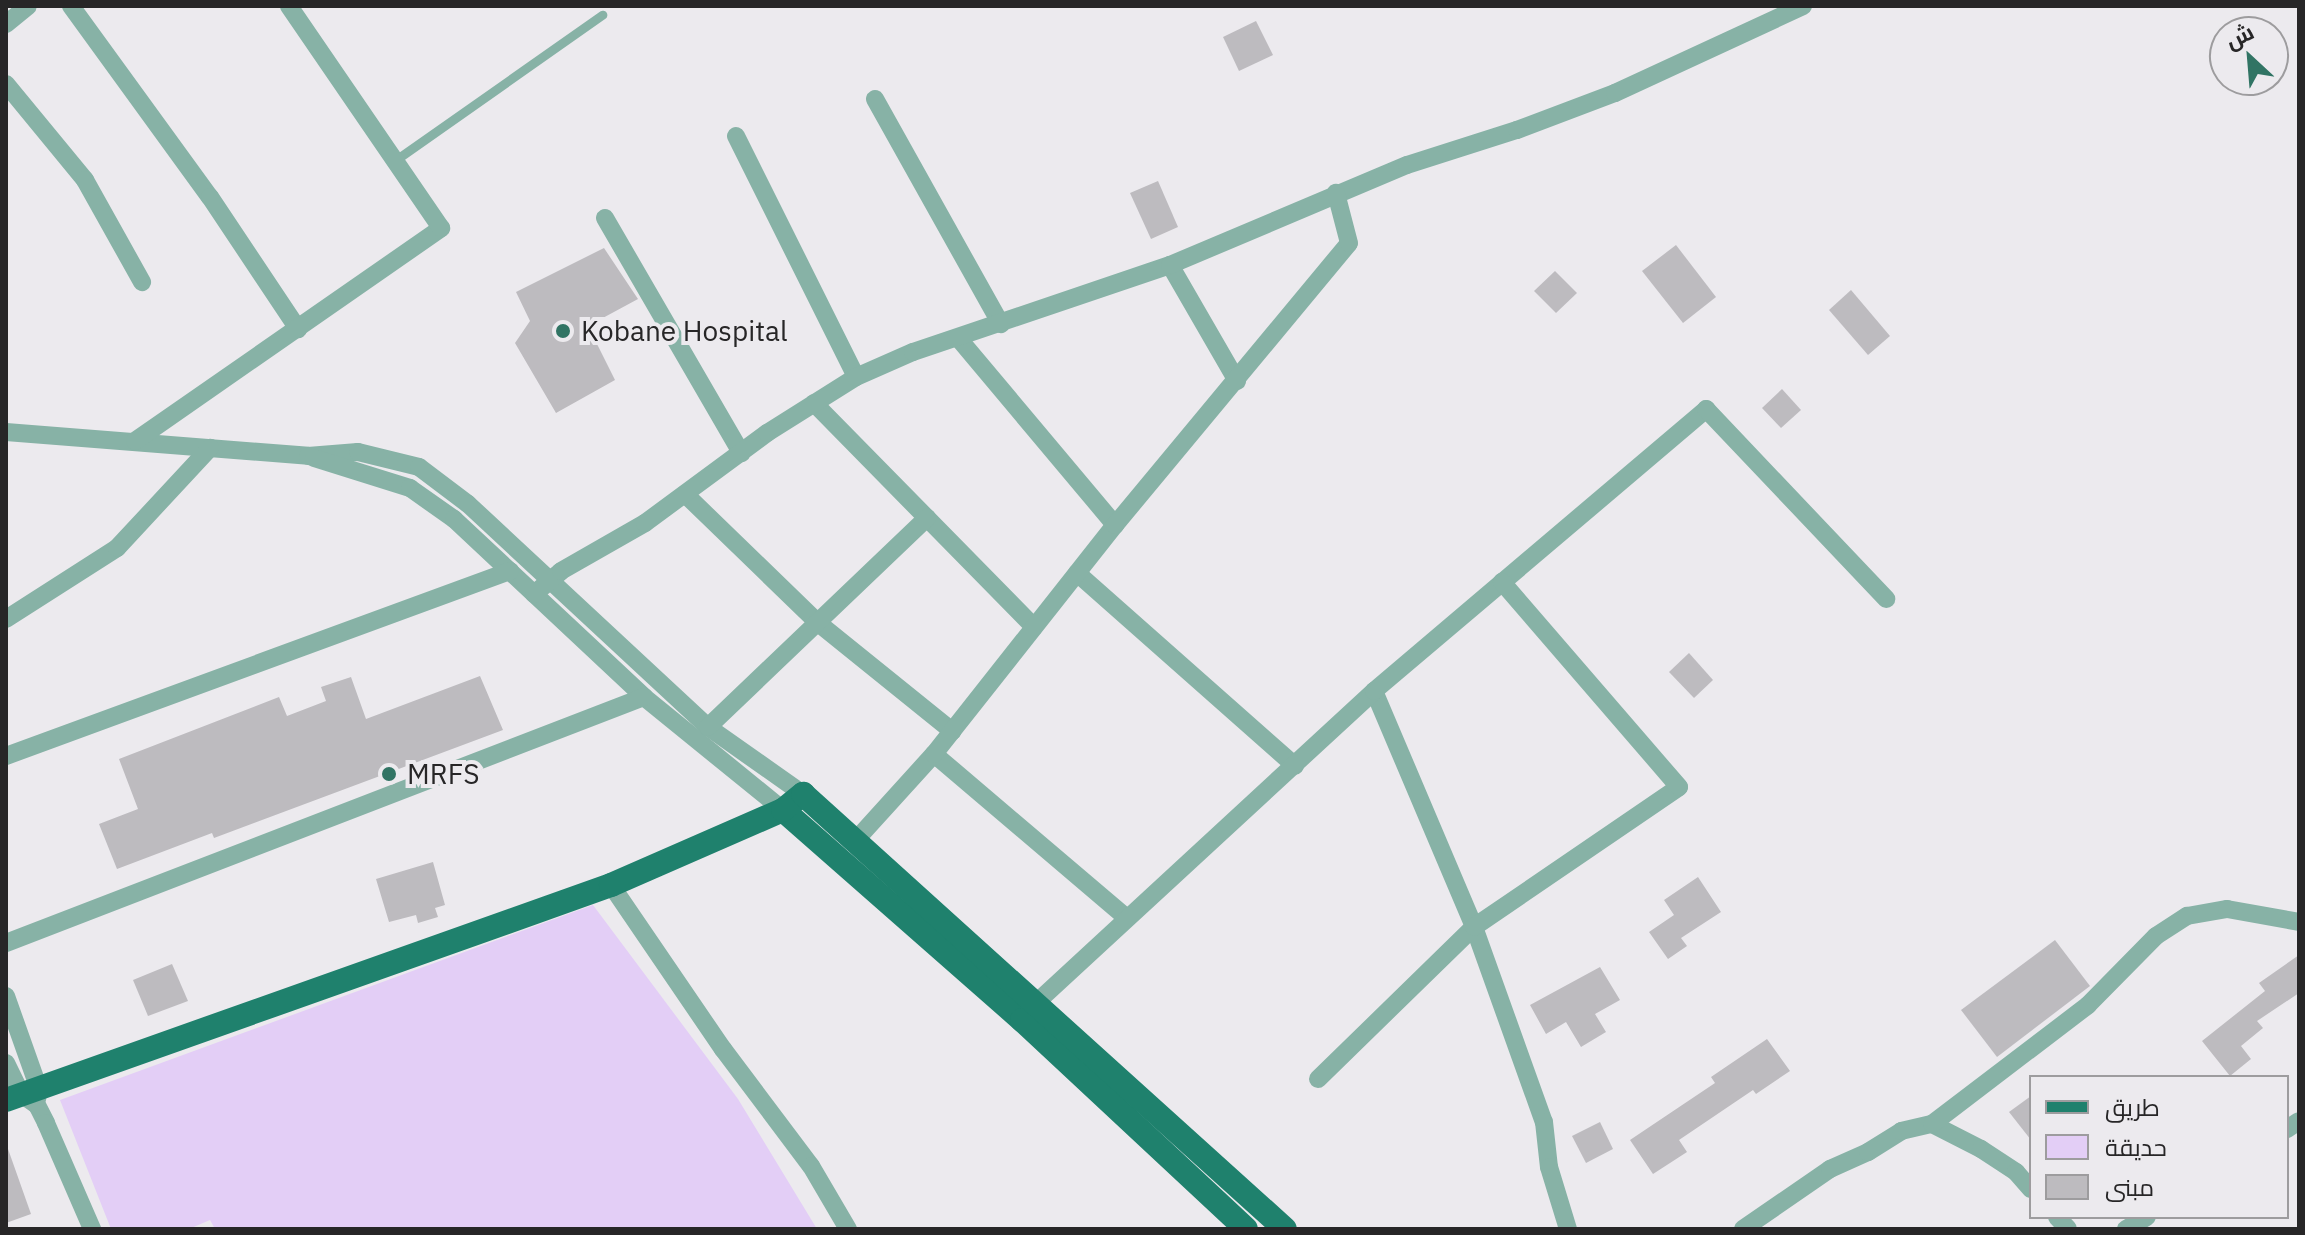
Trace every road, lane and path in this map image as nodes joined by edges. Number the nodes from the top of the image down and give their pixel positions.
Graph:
1 (28, 6) edge
2 (71, 6) edge
3 (289, 6) edge
4 (1803, 6) edge
5 (602, 15) dead end
6 (6, 24) edge
7 (6, 84) edge
8 (875, 99) dead end
9 (736, 136) dead end
10 (397, 159) junction
11 (1336, 193) junction
12 (605, 218) dead end
13 (1170, 265) junction
14 (142, 282) dead end
15 (1001, 324) junction
16 (298, 329) junction
17 (959, 339) junction
18 (856, 377) junction
19 (1237, 381) junction
20 (814, 403) junction
21 (6, 432) edge
22 (135, 441) junction
23 (210, 448) junction
24 (741, 453) junction
25 (308, 456) junction
26 (685, 494) junction
27 (927, 518) junction
28 (1115, 525) junction
29 (510, 571) junction
30 (1077, 573) junction
31 (550, 580) junction
32 (1502, 582) junction
33 (534, 594) junction
34 (1886, 599) dead end
35 (6, 619) edge
36 (817, 622) junction
37 (1034, 627) junction
38 (1374, 691) junction
39 (644, 697) junction
40 (708, 727) junction
41 (952, 731) junction
42 (934, 754) junction
43 (6, 756) edge
44 (1295, 766) junction
45 (803, 794) junction
46 (783, 810) junction
47 (855, 841) junction
48 (611, 885) junction
49 (1127, 918) junction
50 (2299, 922) edge
51 (1474, 927) junction
52 (6, 943) edge
53 (6, 996) edge
54 (1036, 1003) junction
55 (6, 1063) edge
56 (1318, 1079) dead end
57 (25, 1097) edge
58 (1932, 1124) junction
59 (2029, 1187) edge
60 (2144, 1219) edge
61 (92, 1229) edge
62 (848, 1229) edge
63 (1246, 1229) edge
64 (1285, 1229) edge
65 (1568, 1229) edge
66 (1743, 1229) edge
67 (2126, 1229) edge

1 - 6 street
2 - 16 street
3 - 10 street
4 - 11 street
5 - 10 lane
7 - 14 street
8 - 15 street
9 - 18 street
10 - 16 street
11 - 13 street
11 - 19 street
12 - 24 street
13 - 15 street
13 - 19 street
15 - 17 street
16 - 22 street
17 - 18 street
17 - 28 street
18 - 20 street
19 - 28 street
20 - 24 street
20 - 27 street
21 - 22 street
22 - 23 street
23 - 25 street
23 - 35 street
24 - 26 street
25 - 29 street
25 - 31 street
26 - 31 street
26 - 36 street
27 - 36 street
27 - 37 street
28 - 30 street
29 - 33 street
29 - 43 street
30 - 37 street
30 - 44 street
31 - 33 street
31 - 40 street
32 - 34 street
32 - 38 street
32 - 51 street
33 - 39 street
36 - 40 street
36 - 41 street
37 - 41 street
38 - 44 street
38 - 51 street
39 - 46 street
39 - 52 street
40 - 45 street
41 - 42 street
42 - 47 street
42 - 49 street
44 - 49 street
45 - 46 main road
45 - 47 main road
46 - 48 main road
46 - 63 main road
47 - 54 main road
48 - 57 main road
48 - 62 street
49 - 54 street
50 - 58 street
51 - 56 street
51 - 65 street
53 - 57 street
54 - 64 main road
55 - 57 street
57 - 61 street
58 - 59 street
58 - 66 street
60 - 67 street

